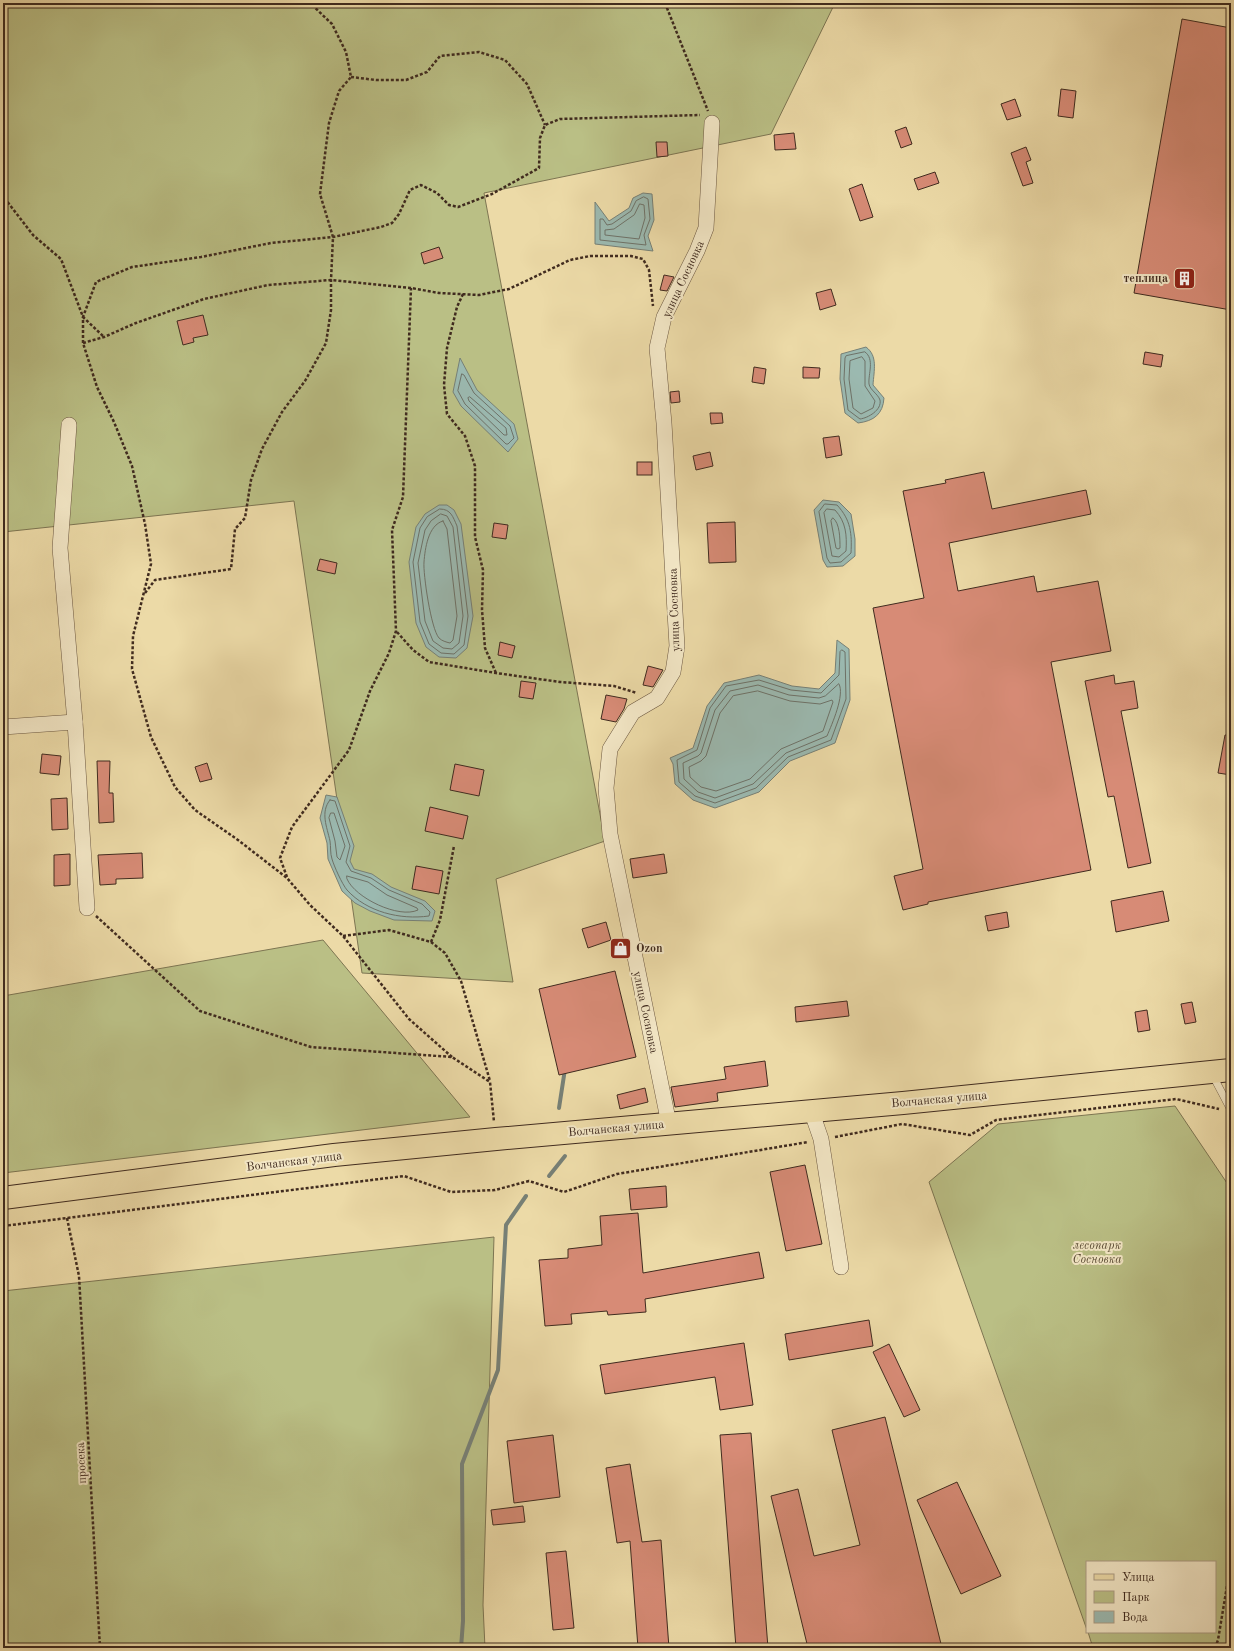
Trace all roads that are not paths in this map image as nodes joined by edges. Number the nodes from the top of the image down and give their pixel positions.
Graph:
1 (712, 123) road end
2 (69, 425) dead end
3 (75, 722) junction
4 (3, 727) edge
5 (87, 908) road end
6 (1221, 1071) edge
7 (811, 1110) junction
8 (1228, 1110) edge
9 (669, 1124) junction
10 (3, 1198) edge
11 (841, 1267) dead end

1 - 9 street, улица Сосновка
2 - 3 street
3 - 4 street
3 - 5 street
6 - 7 main road, Волчанская улица
6 - 8 lane
7 - 9 main road, Волчанская улица
7 - 11 street
9 - 10 main road, Волчанская улица

